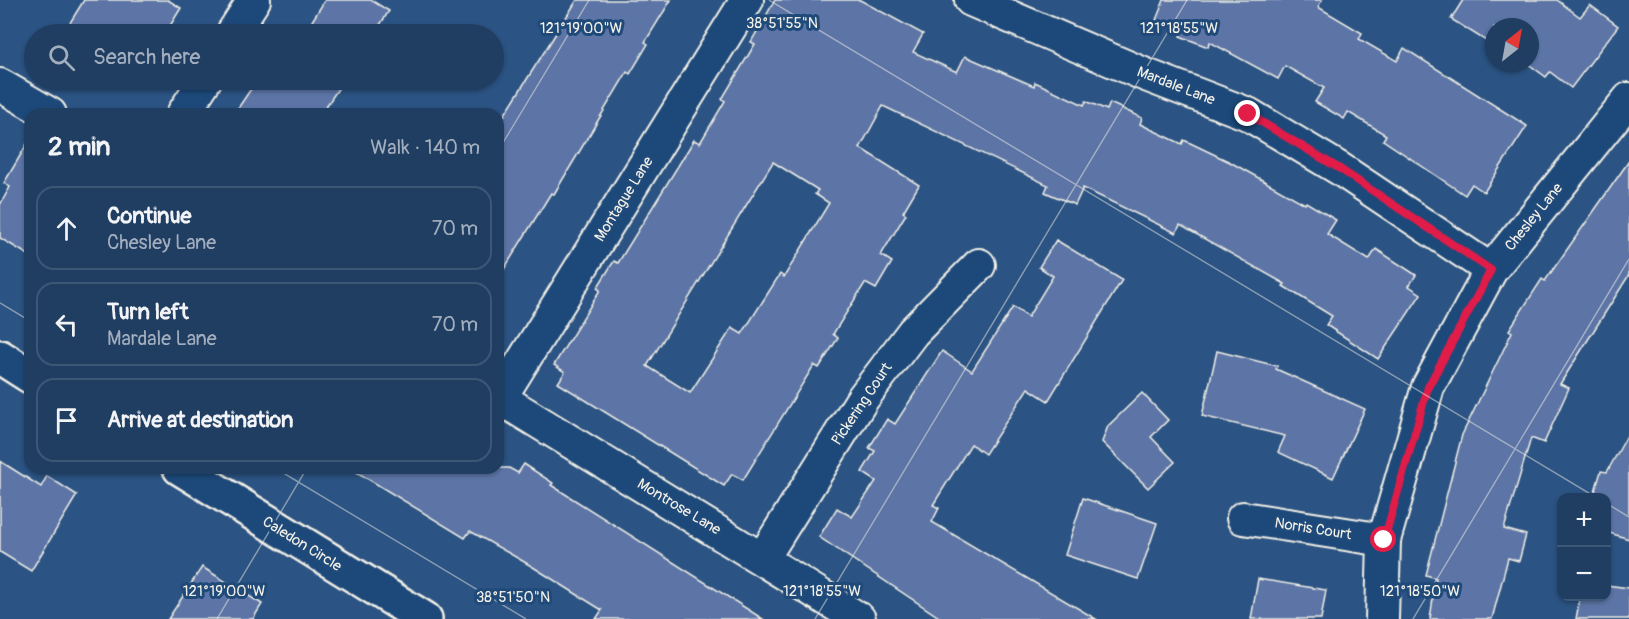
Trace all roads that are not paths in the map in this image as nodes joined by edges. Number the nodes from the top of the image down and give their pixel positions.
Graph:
1 (254, 0) edge
2 (747, 0) edge
3 (971, 0) edge
4 (238, 24) edge
5 (0, 85) edge
6 (199, 90) edge
7 (1629, 99) edge
8 (40, 108) edge
9 (187, 108) edge
10 (980, 265) dead end
11 (1491, 270) junction
12 (0, 357) edge
13 (24, 372) edge
14 (504, 389) edge
15 (504, 400) edge
16 (190, 474) edge
17 (1243, 518) dead end
18 (1384, 540) junction
19 (763, 558) junction
20 (425, 619) edge
21 (859, 619) edge
22 (1382, 619) edge

1 - 4 street
2 - 14 street, Montague Lane
3 - 11 street, Mardale Lane
5 - 8 street
6 - 9 street
7 - 11 street, Chesley Lane
10 - 19 street, Pickering Court
11 - 18 street, Chesley Lane
12 - 13 street
15 - 19 street, Montrose Lane
16 - 20 street, Caledon Circle
17 - 18 street, Norris Court
18 - 22 street, Chesley Lane
19 - 21 street, Montrose Lane

